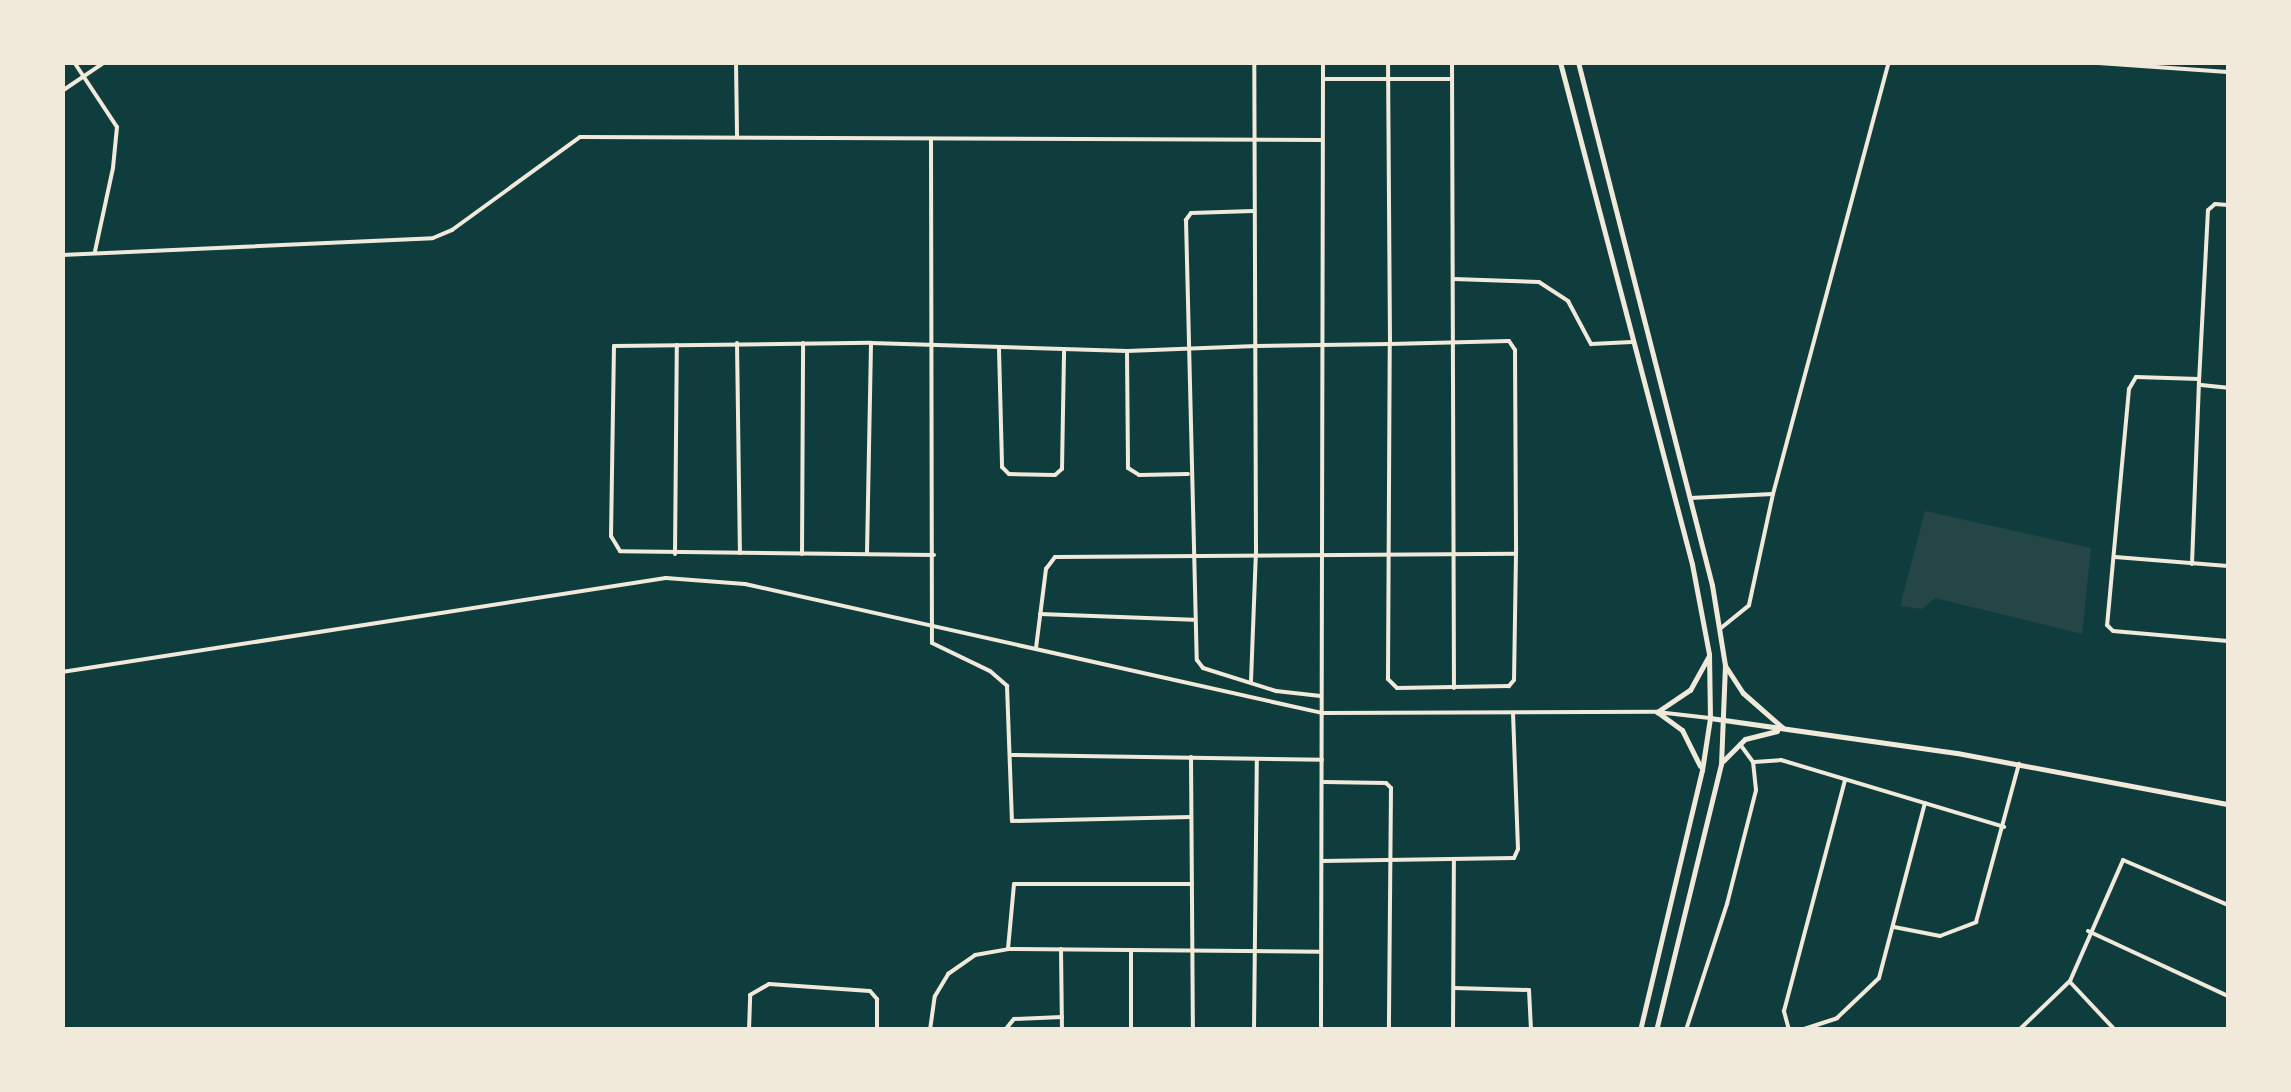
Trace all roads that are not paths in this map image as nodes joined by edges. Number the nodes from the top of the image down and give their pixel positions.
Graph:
1 (74, 62) edge
2 (105, 62) edge
3 (736, 62) edge
4 (1254, 62) edge
5 (1323, 62) edge
6 (1388, 62) edge
7 (1452, 62) edge
8 (1560, 62) edge
9 (1578, 62) edge
10 (1888, 62) edge
11 (2084, 62) edge
12 (2228, 72) edge
13 (84, 76) junction
14 (1388, 78) junction
15 (1323, 80) junction
16 (1452, 80) junction
17 (62, 90) edge
18 (737, 136) junction
19 (931, 139) junction
20 (1322, 140) junction
21 (1253, 142) junction
22 (2228, 205) edge
23 (1254, 210) junction
24 (95, 252) junction
25 (62, 255) edge
26 (1454, 279) junction
27 (1634, 342) junction
28 (737, 343) junction
29 (803, 343) junction
30 (871, 343) junction
31 (1454, 343) junction
32 (677, 344) junction
33 (1322, 344) junction
34 (1390, 344) junction
35 (928, 345) junction
36 (1256, 346) junction
37 (999, 348) junction
38 (1192, 348) junction
39 (1064, 349) junction
40 (1127, 351) junction
41 (2200, 382) junction
42 (2228, 388) edge
43 (1190, 474) junction
44 (1773, 494) junction
45 (1690, 498) junction
46 (1256, 553) junction
47 (674, 554) junction
48 (1192, 554) junction
49 (1516, 554) junction
50 (740, 555) junction
51 (866, 555) junction
52 (934, 555) junction
53 (802, 556) junction
54 (1322, 556) junction
55 (1388, 556) junction
56 (1453, 556) junction
57 (2115, 558) junction
58 (2192, 564) junction
59 (2228, 566) edge
60 (1040, 614) junction
61 (1193, 620) junction
62 (932, 624) junction
63 (1720, 629) junction
64 (2228, 641) edge
65 (1036, 649) junction
66 (1709, 654) junction
67 (1725, 665) junction
68 (62, 672) edge
69 (1251, 681) junction
70 (1454, 690) junction
71 (1322, 696) junction
72 (1322, 712) junction
73 (1657, 712) junction
74 (1513, 713) junction
75 (1710, 718) junction
76 (1726, 720) junction
77 (1784, 730) junction
78 (1740, 744) junction
79 (1012, 755) junction
80 (1191, 757) junction
81 (1257, 760) junction
82 (1322, 760) junction
83 (1754, 762) junction
84 (1721, 764) junction
85 (2019, 764) junction
86 (1702, 770) junction
87 (1844, 780) junction
88 (1322, 782) junction
89 (1925, 803) junction
90 (2228, 804) edge
91 (1191, 818) junction
92 (2004, 827) junction
93 (1322, 861) junction
94 (1391, 861) junction
95 (1454, 861) junction
96 (1192, 884) junction
97 (2228, 905) edge
98 (1894, 927) junction
99 (2088, 931) junction
100 (1061, 949) junction
101 (1008, 950) junction
102 (1131, 950) junction
103 (1193, 950) junction
104 (1255, 950) junction
105 (1321, 952) junction
106 (2070, 981) junction
107 (1454, 988) junction
108 (2228, 996) edge
109 (1062, 1018) junction
110 (748, 1030) edge
111 (877, 1030) edge
112 (930, 1030) edge
113 (1004, 1030) edge
114 (1062, 1030) edge
115 (1131, 1030) edge
116 (1193, 1030) edge
117 (1254, 1030) edge
118 (1321, 1030) edge
119 (1389, 1030) edge
120 (1453, 1030) edge
121 (1531, 1030) edge
122 (1640, 1030) edge
123 (1656, 1030) edge
124 (1686, 1030) edge
125 (1789, 1030) edge
126 (1800, 1030) edge
127 (2020, 1030) edge
128 (2114, 1030) edge

1 - 13 street
2 - 13 street
3 - 18 street
4 - 21 street
5 - 15 street
6 - 14 street
7 - 16 street
8 - 27 street
9 - 45 street
10 - 44 street
11 - 12 street
13 - 17 street
13 - 24 street
14 - 15 street
14 - 16 street
14 - 34 street
15 - 20 street
16 - 26 street
18 - 19 street
18 - 24 street
19 - 21 street
19 - 35 street
20 - 21 street
20 - 33 street
21 - 23 street
22 - 41 street
23 - 36 street
23 - 38 street
24 - 25 street
26 - 27 street
26 - 31 street
27 - 66 street
28 - 29 street
28 - 32 street
28 - 50 street
29 - 30 street
29 - 53 street
30 - 35 street
30 - 51 street
31 - 34 street
31 - 49 street
31 - 56 street
32 - 47 street
32 - 47 street
33 - 34 street
33 - 36 street
33 - 54 street
34 - 55 street
35 - 37 street
35 - 52 street
36 - 38 street
36 - 46 street
37 - 39 street
37 - 39 street
38 - 40 street
38 - 43 street
39 - 40 street
40 - 43 street
41 - 42 street
41 - 57 street
41 - 58 street
43 - 48 street
44 - 45 street
44 - 63 street
45 - 63 street
46 - 48 street
46 - 54 street
46 - 69 street
47 - 50 street
48 - 60 street
48 - 61 street
49 - 56 street
49 - 70 street
50 - 53 street
51 - 52 street
51 - 53 street
52 - 62 street
54 - 55 street
54 - 71 street
55 - 56 street
55 - 70 street
56 - 70 street
57 - 58 street
57 - 64 street
58 - 59 street
60 - 61 street
60 - 65 street
61 - 69 street
62 - 65 street
62 - 68 street
62 - 79 street
63 - 67 street
65 - 72 street
66 - 73 street
66 - 75 street
67 - 76 street
67 - 77 street
69 - 71 street
71 - 72 street
72 - 74 street
72 - 82 street
73 - 74 street
73 - 75 street
73 - 86 street
74 - 95 street
75 - 76 street
75 - 86 street
76 - 77 street
76 - 84 street
77 - 78 street
77 - 85 street
78 - 83 street
78 - 84 street
79 - 80 street
79 - 91 street
80 - 81 street
80 - 91 street
81 - 82 street
81 - 104 street
82 - 88 street
83 - 87 street
83 - 124 street
84 - 123 street
85 - 90 street
85 - 92 street
86 - 122 street
87 - 89 street
87 - 125 street
88 - 93 street
88 - 94 street
89 - 92 street
89 - 98 street
91 - 96 street
92 - 98 street
93 - 94 street
93 - 105 street
94 - 95 street
94 - 119 street
95 - 107 street
96 - 101 street
96 - 103 street
97 - 99 street
98 - 126 street
99 - 106 street
99 - 108 street
100 - 101 street
100 - 102 street
100 - 109 street
101 - 112 street
102 - 103 street
102 - 115 street
103 - 104 street
103 - 116 street
104 - 105 street
104 - 117 street
105 - 118 street
106 - 127 street
106 - 128 street
107 - 120 street
107 - 121 street
109 - 113 street
109 - 114 street
110 - 111 street

